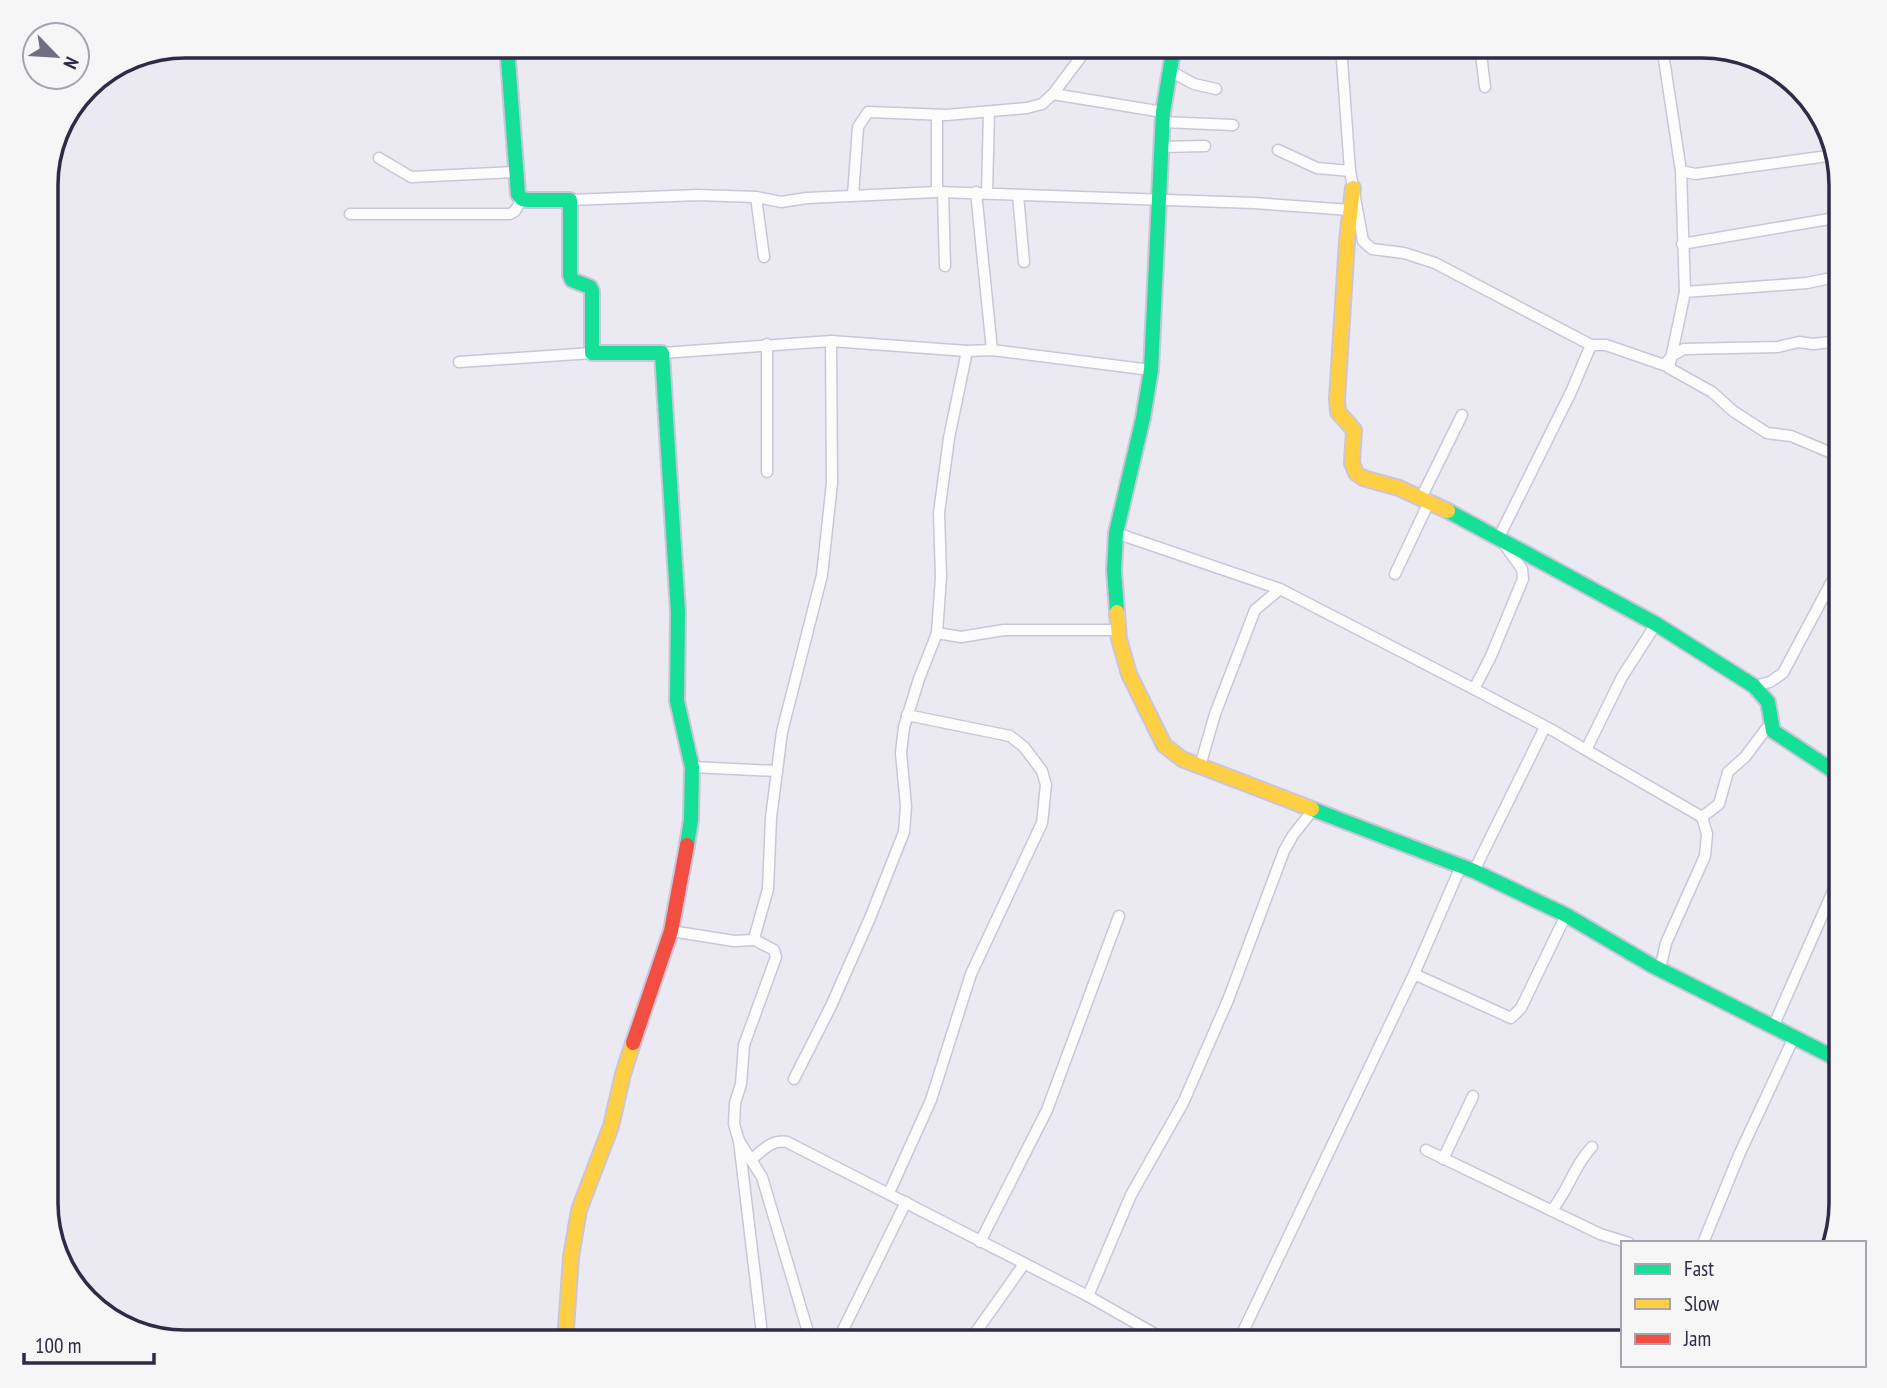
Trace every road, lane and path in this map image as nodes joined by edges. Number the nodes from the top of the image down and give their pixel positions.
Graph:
1 (508, 58) edge
2 (1080, 58) edge
3 (1172, 58) edge
4 (1343, 58) edge
5 (1481, 58) edge
6 (1664, 58) edge
7 (1170, 71) junction
8 (1485, 87) dead end
9 (1216, 89) dead end
10 (1054, 94) junction
11 (989, 112) junction
12 (937, 115) junction
13 (1162, 117) junction
14 (1233, 125) dead end
15 (1161, 146) junction
16 (1205, 146) dead end
17 (1278, 150) dead end
18 (1826, 156) edge
19 (379, 158) dead end
20 (1350, 171) junction
21 (1681, 171) junction
22 (517, 173) junction
23 (1353, 188) junction
24 (940, 192) junction
25 (982, 192) junction
26 (853, 195) junction
27 (1018, 195) junction
28 (756, 197) junction
29 (522, 199) junction
30 (1159, 199) junction
31 (570, 200) junction
32 (1350, 210) junction
33 (350, 214) dead end
34 (1829, 219) edge
35 (1682, 244) junction
36 (764, 257) dead end
37 (1024, 262) dead end
38 (944, 266) dead end
39 (1829, 278) edge
40 (1685, 292) junction
41 (831, 341) junction
42 (1829, 342) edge
43 (767, 344) junction
44 (1591, 345) junction
45 (992, 350) junction
46 (967, 351) junction
47 (592, 353) junction
48 (662, 353) junction
49 (1672, 355) junction
50 (459, 362) dead end
51 (1151, 370) junction
52 (1462, 415) dead end
53 (1829, 452) edge
54 (767, 471) dead end
55 (1425, 500) junction
56 (1116, 533) junction
57 (1499, 537) junction
58 (1395, 574) dead end
59 (1829, 588) edge
60 (1280, 589) junction
61 (1656, 624) junction
62 (1118, 630) junction
63 (937, 633) junction
64 (1754, 686) junction
65 (1474, 689) junction
66 (907, 715) junction
67 (1545, 727) junction
68 (1773, 732) junction
69 (1586, 750) junction
70 (1200, 766) junction
71 (692, 768) junction
72 (1829, 768) edge
73 (776, 771) junction
74 (1313, 810) junction
75 (1702, 817) junction
76 (1467, 869) junction
77 (1829, 902) edge
78 (1566, 915) junction
79 (1119, 916) dead end
80 (671, 932) junction
81 (755, 940) junction
82 (1660, 969) junction
83 (1414, 974) junction
84 (1773, 1027) junction
85 (1794, 1037) junction
86 (1829, 1054) edge
87 (794, 1079) dead end
88 (1473, 1096) dead end
89 (739, 1141) junction
90 (1592, 1147) dead end
91 (1426, 1150) dead end
92 (752, 1159) junction
93 (1443, 1159) junction
94 (889, 1193) junction
95 (906, 1202) junction
96 (1552, 1210) junction
97 (1623, 1241) edge
98 (1704, 1241) edge
99 (980, 1242) junction
100 (1024, 1264) junction
101 (1088, 1296) junction
102 (566, 1330) edge
103 (762, 1330) edge
104 (807, 1330) edge
105 (843, 1330) edge
106 (977, 1330) edge
107 (1146, 1330) edge
108 (1244, 1330) edge

1 - 22 street
2 - 10 street
3 - 7 street
4 - 20 street
5 - 8 street
6 - 21 street
7 - 9 street
7 - 13 street
10 - 11 street
10 - 13 street
11 - 12 street
11 - 25 street
12 - 24 street
12 - 26 street
13 - 14 street
13 - 15 street
15 - 16 street
15 - 30 street
17 - 20 street
18 - 21 street
19 - 22 street
20 - 23 street
21 - 35 street
22 - 29 street
23 - 32 street
23 - 44 street
24 - 25 street
24 - 26 street
24 - 38 street
25 - 27 street
25 - 45 street
26 - 28 street
27 - 30 street
27 - 37 street
28 - 31 street
28 - 36 street
29 - 31 street
29 - 33 street
30 - 32 street
30 - 51 street
31 - 47 street
32 - 55 street
34 - 35 street
35 - 40 street
39 - 40 street
40 - 49 street
41 - 43 street
41 - 46 street
41 - 73 street
42 - 49 street
43 - 48 street
43 - 54 street
44 - 49 street
44 - 57 street
45 - 46 street
45 - 51 street
46 - 63 street
47 - 48 street
47 - 50 street
48 - 71 street
49 - 53 street
51 - 56 street
52 - 55 street
55 - 57 street
55 - 58 street
56 - 60 street
56 - 62 street
57 - 61 street
57 - 65 street
59 - 64 street
60 - 65 street
60 - 70 street
61 - 64 street
61 - 69 street
62 - 63 street
62 - 70 street
63 - 66 street
64 - 68 street
65 - 67 street
66 - 87 street
66 - 94 street
67 - 69 street
67 - 76 street
68 - 72 street
68 - 75 street
69 - 75 street
70 - 74 street
71 - 73 street
71 - 80 street
73 - 81 street
74 - 76 street
74 - 101 street
75 - 82 street
76 - 78 street
76 - 83 street
77 - 84 street
78 - 82 street
78 - 83 street
79 - 99 street
80 - 81 street
80 - 102 street
81 - 89 street
82 - 84 street
83 - 108 street
84 - 85 street
85 - 86 street
85 - 98 street
88 - 93 street
89 - 92 street
89 - 103 street
90 - 96 street
91 - 93 street
92 - 94 street
92 - 104 street
93 - 96 street
94 - 95 street
95 - 99 street
95 - 105 street
96 - 97 street
99 - 100 street
100 - 101 street
100 - 106 street
101 - 107 street

